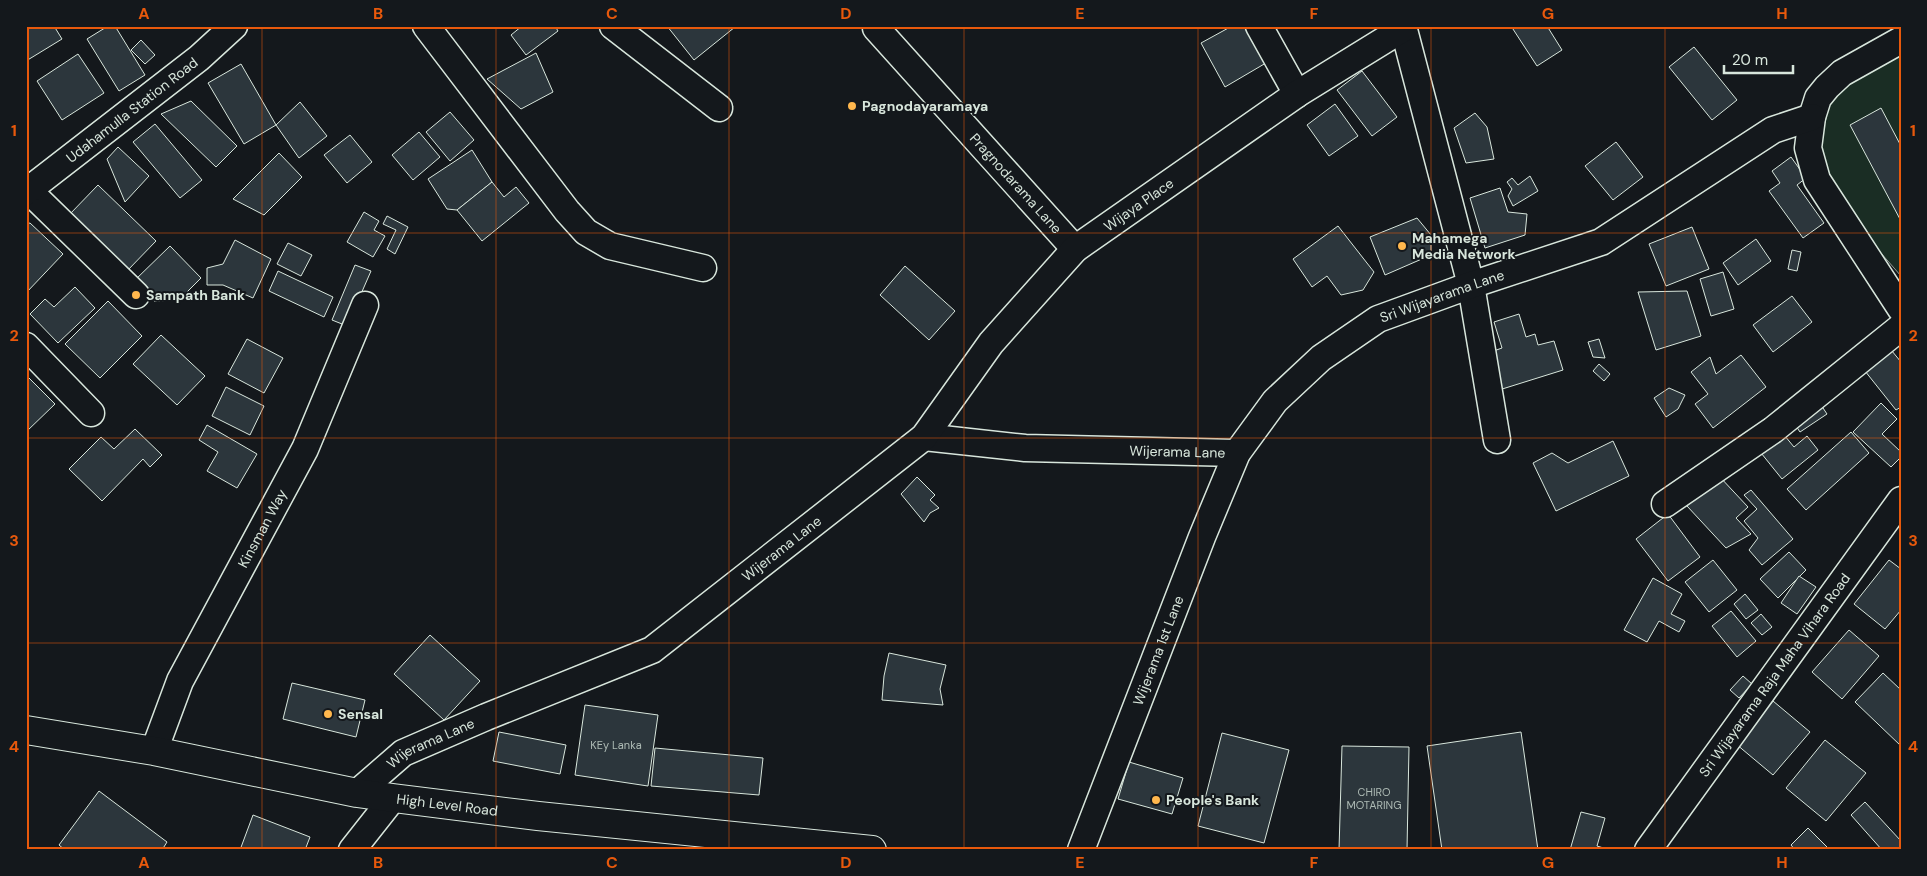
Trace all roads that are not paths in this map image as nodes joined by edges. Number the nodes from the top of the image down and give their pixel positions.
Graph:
1 (234, 26) edge
2 (426, 26) edge
3 (612, 26) edge
4 (1259, 26) edge
5 (1403, 27) edge
6 (876, 28) dead end
7 (1901, 40) edge
8 (1296, 94) junction
9 (719, 108) dead end
10 (1812, 117) junction
11 (27, 191) edge
12 (1075, 249) junction
13 (703, 268) dead end
14 (1471, 285) junction
15 (136, 295) dead end
16 (364, 305) dead end
17 (1901, 309) edge
18 (1901, 327) edge
19 (26, 346) edge
20 (91, 413) dead end
21 (924, 437) junction
22 (1497, 440) dead end
23 (1237, 453) junction
24 (1901, 500) edge
25 (1665, 504) dead end
26 (26, 730) edge
27 (154, 751) junction
28 (356, 793) junction
29 (393, 798) junction
30 (352, 850) edge
31 (872, 850) edge
32 (1080, 850) edge
33 (1648, 850) edge

1 - 11 street, Udahamulla Station Road
2 - 13 street
3 - 9 street
4 - 8 street
5 - 8 street, Wijaya Place
5 - 14 street
6 - 12 street, Pragnodarama Lane
7 - 10 street
8 - 12 street, Wijaya Place
10 - 14 street, Sri Wijayarama Lane
10 - 17 street
11 - 15 street
12 - 21 street, Wijaya Place
14 - 22 street
14 - 23 street, Sri Wijayarama Lane
16 - 27 street, Kinsman Way
18 - 25 street
19 - 20 street
21 - 23 street, Wijerama Lane
21 - 28 street, Wijerama Lane
23 - 32 street, Wijerama 1st Lane
24 - 33 street, Sri Wijayarama Raja Maha Vihara Road
26 - 27 highway, High Level Road
27 - 28 highway, High Level Road
28 - 29 highway, High Level Road
29 - 30 street
29 - 31 highway, High Level Road

